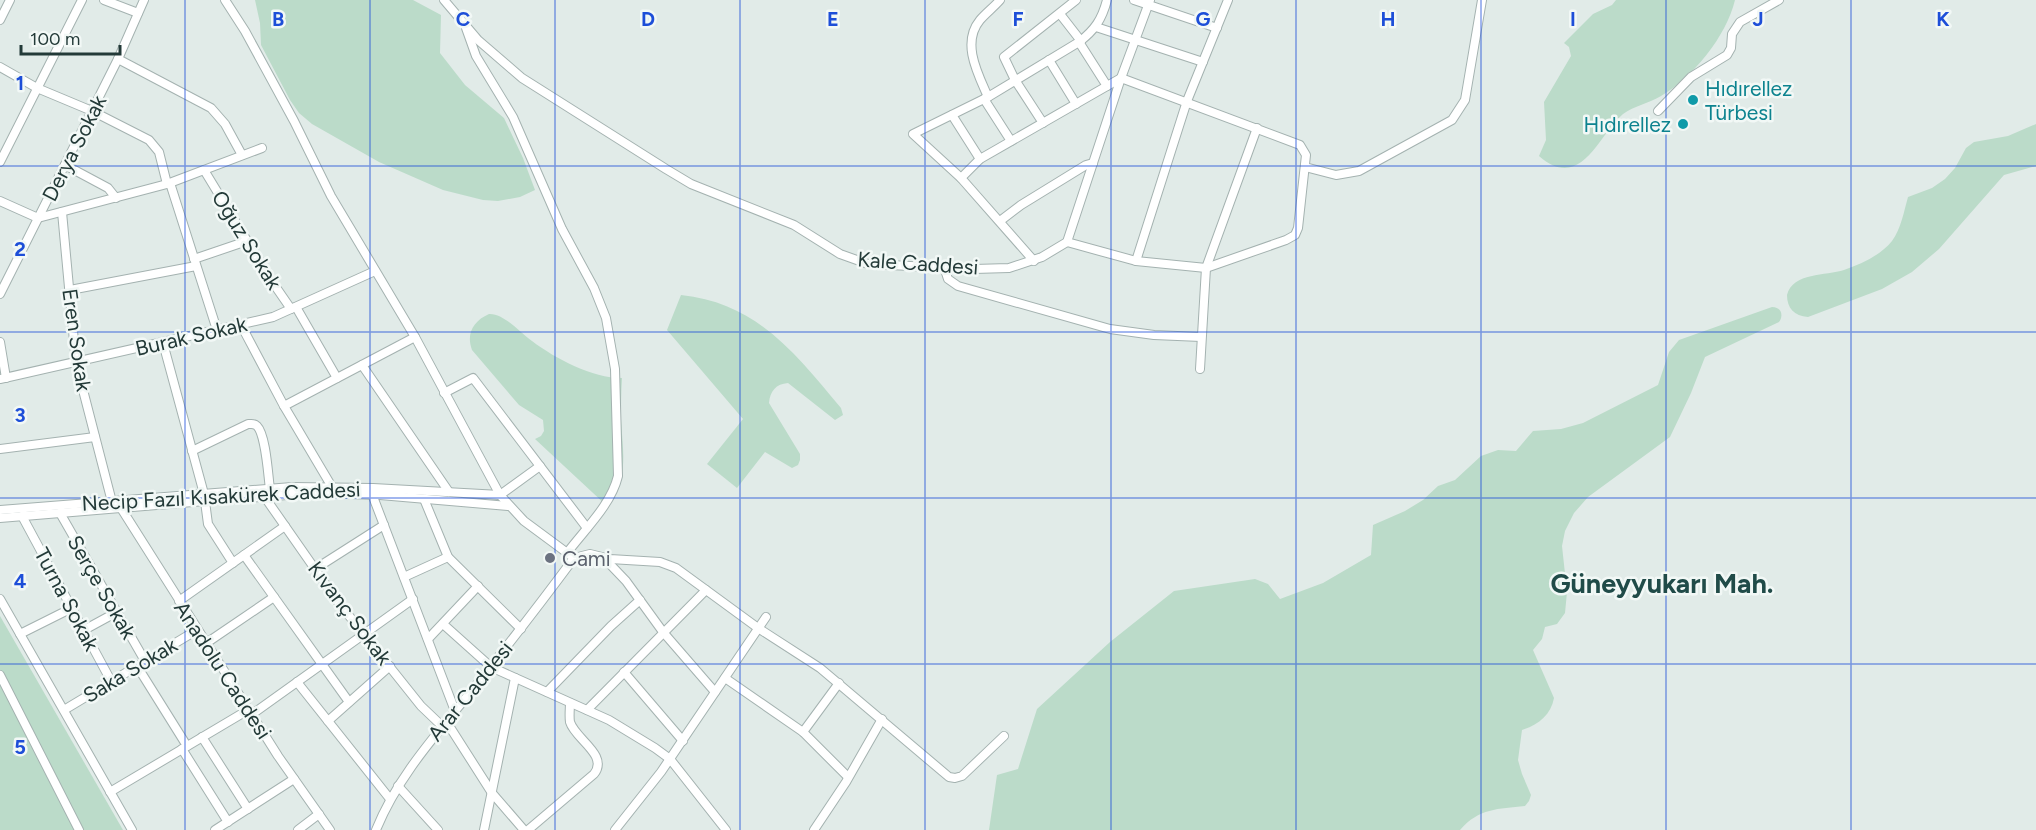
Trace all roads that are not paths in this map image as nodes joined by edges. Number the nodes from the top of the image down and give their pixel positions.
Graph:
1 (10, 0) edge
2 (82, 0) edge
3 (104, 0) edge
4 (144, 0) edge
5 (225, 0) edge
6 (444, 0) edge
7 (1000, 0) edge
8 (1076, 0) edge
9 (1107, 0) edge
10 (1134, 0) edge
11 (1228, 0) edge
12 (1482, 0) edge
13 (1779, 0) edge
14 (1149, 3) edge
15 (138, 13) junction
16 (1060, 14) junction
17 (0, 20) edge
18 (466, 26) junction
19 (1096, 27) junction
20 (1217, 28) junction
21 (1080, 41) junction
22 (1136, 41) junction
23 (118, 60) junction
24 (1049, 60) junction
25 (1203, 62) junction
26 (0, 67) edge
27 (1121, 78) junction
28 (1015, 80) junction
29 (1107, 86) junction
30 (37, 88) junction
31 (986, 98) junction
32 (1187, 101) junction
33 (1076, 104) junction
34 (92, 111) junction
35 (1659, 111) dead end
36 (952, 114) junction
37 (1043, 123) junction
38 (1257, 128) junction
39 (1011, 141) junction
40 (262, 148) dead end
41 (242, 155) junction
42 (980, 159) junction
43 (0, 162) edge
44 (1093, 163) junction
45 (65, 165) junction
46 (1305, 167) junction
47 (204, 170) junction
48 (961, 178) junction
49 (168, 183) junction
50 (116, 198) junction
51 (0, 201) edge
52 (62, 212) junction
53 (38, 218) junction
54 (1000, 221) junction
55 (247, 241) junction
56 (1067, 242) junction
57 (1035, 261) junction
58 (1136, 261) junction
59 (195, 262) junction
60 (944, 267) junction
61 (1206, 267) junction
62 (375, 272) junction
63 (70, 291) junction
64 (0, 294) edge
65 (293, 308) junction
66 (241, 325) junction
67 (217, 330) junction
68 (415, 337) junction
69 (1201, 337) junction
70 (0, 342) edge
71 (163, 343) junction
72 (76, 363) junction
73 (362, 365) junction
74 (1200, 369) dead end
75 (3, 378) edge
76 (337, 378) junction
77 (444, 393) junction
78 (284, 406) junction
79 (95, 437) junction
80 (0, 449) edge
81 (192, 451) junction
82 (540, 466) junction
83 (332, 487) junction
84 (270, 489) junction
85 (449, 492) junction
86 (372, 494) junction
87 (500, 495) junction
88 (264, 496) junction
89 (204, 497) junction
90 (424, 499) junction
91 (112, 502) junction
92 (508, 506) junction
93 (121, 508) junction
94 (0, 510) edge
95 (60, 513) junction
96 (22, 516) junction
97 (0, 518) edge
98 (384, 525) junction
99 (285, 526) junction
100 (587, 528) junction
101 (244, 555) junction
102 (570, 555) junction
103 (448, 557) junction
104 (604, 558) junction
105 (233, 563) junction
106 (315, 569) junction
107 (404, 576) junction
108 (478, 586) junction
109 (706, 590) junction
110 (274, 597) junction
111 (413, 599) junction
112 (640, 600) junction
113 (179, 601) junction
114 (1, 602) edge
115 (72, 608) junction
116 (117, 612) junction
117 (766, 617) dead end
118 (442, 624) junction
119 (758, 628) junction
120 (520, 629) junction
121 (84, 630) junction
122 (197, 630) junction
123 (663, 632) junction
124 (20, 634) junction
125 (364, 634) junction
126 (428, 639) junction
127 (205, 644) junction
128 (145, 661) junction
129 (322, 664) junction
130 (137, 666) junction
131 (390, 666) junction
132 (491, 667) junction
133 (624, 672) junction
134 (0, 675) edge
135 (515, 678) junction
136 (725, 678) junction
137 (111, 681) junction
138 (297, 682) junction
139 (839, 683) junction
140 (547, 692) junction
141 (715, 692) junction
142 (349, 702) junction
143 (570, 702) junction
144 (64, 710) junction
145 (587, 710) junction
146 (455, 711) junction
147 (250, 712) junction
148 (882, 719) junction
149 (328, 721) junction
150 (444, 723) junction
151 (803, 732) junction
152 (1004, 736) dead end
153 (202, 737) junction
154 (683, 741) junction
155 (184, 748) junction
156 (670, 759) junction
157 (848, 777) junction
158 (294, 779) junction
159 (398, 786) junction
160 (110, 792) junction
161 (492, 793) junction
162 (390, 799) junction
163 (248, 809) junction
164 (319, 814) junction
165 (226, 826) edge
166 (79, 830) edge
167 (132, 830) edge
168 (215, 830) edge
169 (298, 830) edge
170 (330, 830) edge
171 (376, 830) edge
172 (438, 830) edge
173 (484, 830) edge
174 (526, 830) edge
175 (615, 830) edge
176 (726, 830) edge
177 (814, 830) edge

1 - 17 street
2 - 30 street
3 - 15 street
4 - 15 street, Derya Sokak
5 - 62 street
6 - 18 street, Kale Caddesi
7 - 31 street
8 - 16 street
9 - 19 street
10 - 14 street
11 - 20 street
12 - 46 street
13 - 35 street
14 - 20 street
14 - 22 street
15 - 23 street, Derya Sokak
16 - 21 street
16 - 28 street
18 - 60 street, Kale Caddesi
18 - 100 street, Arar Caddesi
19 - 21 street
19 - 22 street
20 - 25 street
21 - 24 street
21 - 29 street
22 - 25 street
22 - 27 street
23 - 34 street, Derya Sokak
23 - 41 street
24 - 28 street
24 - 33 street
25 - 32 street
26 - 30 street
27 - 29 street
27 - 32 street
27 - 44 street
28 - 31 street
28 - 37 street
29 - 33 street
30 - 34 street
30 - 43 street
31 - 36 street
31 - 39 street
32 - 38 street
32 - 58 street
33 - 37 street
34 - 45 street, Derya Sokak
34 - 49 street
36 - 42 street
36 - 48 street
37 - 39 street
38 - 46 street
38 - 61 street
39 - 42 street
40 - 41 street
41 - 47 street
42 - 48 street
44 - 54 street
44 - 56 street
45 - 50 street
45 - 53 street, Derya Sokak
46 - 61 street
47 - 49 street
47 - 55 street, Oğuz Sokak
48 - 54 street
49 - 50 street
49 - 59 street
50 - 52 street
51 - 53 street
52 - 53 street
52 - 63 street, Eren Sokak
53 - 64 street, Derya Sokak
54 - 57 street
55 - 59 street
55 - 65 street, Oğuz Sokak
56 - 57 street, Kale Caddesi
56 - 58 street
57 - 60 street, Kale Caddesi
58 - 61 street
59 - 63 street
59 - 67 street
60 - 69 street
61 - 69 street
62 - 65 street, Burak Sokak
62 - 68 street
63 - 72 street, Eren Sokak
65 - 66 street, Burak Sokak
65 - 76 street, Oğuz Sokak
66 - 67 street, Burak Sokak
66 - 78 street
67 - 71 street, Burak Sokak
68 - 73 street
68 - 77 street
69 - 74 street
70 - 75 street
71 - 72 street, Burak Sokak
71 - 81 street
72 - 75 street, Burak Sokak
72 - 79 street, Eren Sokak
73 - 76 street
73 - 85 street
76 - 78 street
77 - 82 street
77 - 87 street
78 - 83 street
79 - 80 street
79 - 91 street, Eren Sokak
81 - 84 street
81 - 89 street
82 - 87 street
82 - 100 street
83 - 84 street, Necip Fazıl Kısakürek Caddesi
83 - 85 street, Necip Fazıl Kısakürek Caddesi
84 - 89 street, Necip Fazıl Kısakürek Caddesi
85 - 87 street, Necip Fazıl Kısakürek Caddesi
86 - 88 street, Necip Fazıl Kısakürek Caddesi
86 - 90 street, Necip Fazıl Kısakürek Caddesi
86 - 98 street
87 - 92 street
88 - 89 street, Necip Fazıl Kısakürek Caddesi
88 - 99 street, Kıvanç Sokak
89 - 91 street, Necip Fazıl Kısakürek Caddesi
89 - 93 street, Necip Fazıl Kısakürek Caddesi
89 - 105 street
90 - 92 street, Necip Fazıl Kısakürek Caddesi
90 - 103 street
91 - 94 street, Necip Fazıl Kısakürek Caddesi
92 - 102 street
93 - 95 street, Necip Fazıl Kısakürek Caddesi
93 - 113 street, Anadolu Caddesi
95 - 96 street, Necip Fazıl Kısakürek Caddesi
95 - 116 street, Serçe Sokak
96 - 97 street, Necip Fazıl Kısakürek Caddesi
96 - 115 street, Turna Sokak
98 - 106 street
98 - 107 street
99 - 101 street
99 - 106 street, Kıvanç Sokak
100 - 102 street, Arar Caddesi
101 - 105 street
101 - 110 street
102 - 104 street
102 - 120 street, Arar Caddesi
103 - 107 street
103 - 108 street
104 - 109 street
104 - 112 street
105 - 113 street
106 - 125 street, Kıvanç Sokak
107 - 111 street
108 - 118 street
108 - 120 street
109 - 119 street
109 - 123 street
110 - 127 street
110 - 129 street
111 - 125 street
111 - 126 street
112 - 123 street
112 - 140 street
113 - 122 street, Anadolu Caddesi
114 - 124 street
115 - 121 street, Turna Sokak
115 - 124 street
116 - 121 street
116 - 128 street, Serçe Sokak
117 - 119 street
118 - 126 street
118 - 132 street
119 - 136 street
119 - 139 street
120 - 132 street, Arar Caddesi
121 - 137 street, Turna Sokak
122 - 127 street, Anadolu Caddesi
122 - 128 street, Saka Sokak
123 - 133 street
123 - 141 street
124 - 144 street
125 - 129 street
125 - 131 street, Kıvanç Sokak
126 - 146 street
127 - 147 street, Anadolu Caddesi
128 - 130 street, Saka Sokak
129 - 138 street
129 - 142 street
130 - 137 street, Saka Sokak
130 - 155 street
131 - 142 street
131 - 150 street, Kıvanç Sokak
132 - 135 street
132 - 146 street, Arar Caddesi
133 - 145 street
133 - 154 street
134 - 166 street
135 - 140 street
135 - 161 street
136 - 141 street
136 - 151 street
137 - 144 street, Saka Sokak
138 - 147 street
138 - 149 street
139 - 148 street
139 - 151 street
140 - 143 street
141 - 154 street
142 - 149 street
143 - 145 street
143 - 174 street
144 - 160 street
145 - 156 street
146 - 150 street, Arar Caddesi
147 - 153 street
147 - 158 street, Anadolu Caddesi
148 - 152 street
148 - 157 street
149 - 162 street
150 - 159 street, Arar Caddesi
150 - 161 street, Kıvanç Sokak
151 - 157 street
153 - 155 street
153 - 163 street
154 - 156 street
155 - 160 street
155 - 165 street
156 - 175 street
156 - 176 street
157 - 177 street
158 - 163 street
158 - 164 street, Anadolu Caddesi
159 - 162 street, Arar Caddesi
159 - 172 street
160 - 167 street
161 - 173 street
161 - 174 street, Kıvanç Sokak
162 - 171 street, Arar Caddesi
163 - 165 street
164 - 169 street
164 - 170 street, Anadolu Caddesi
165 - 168 street

